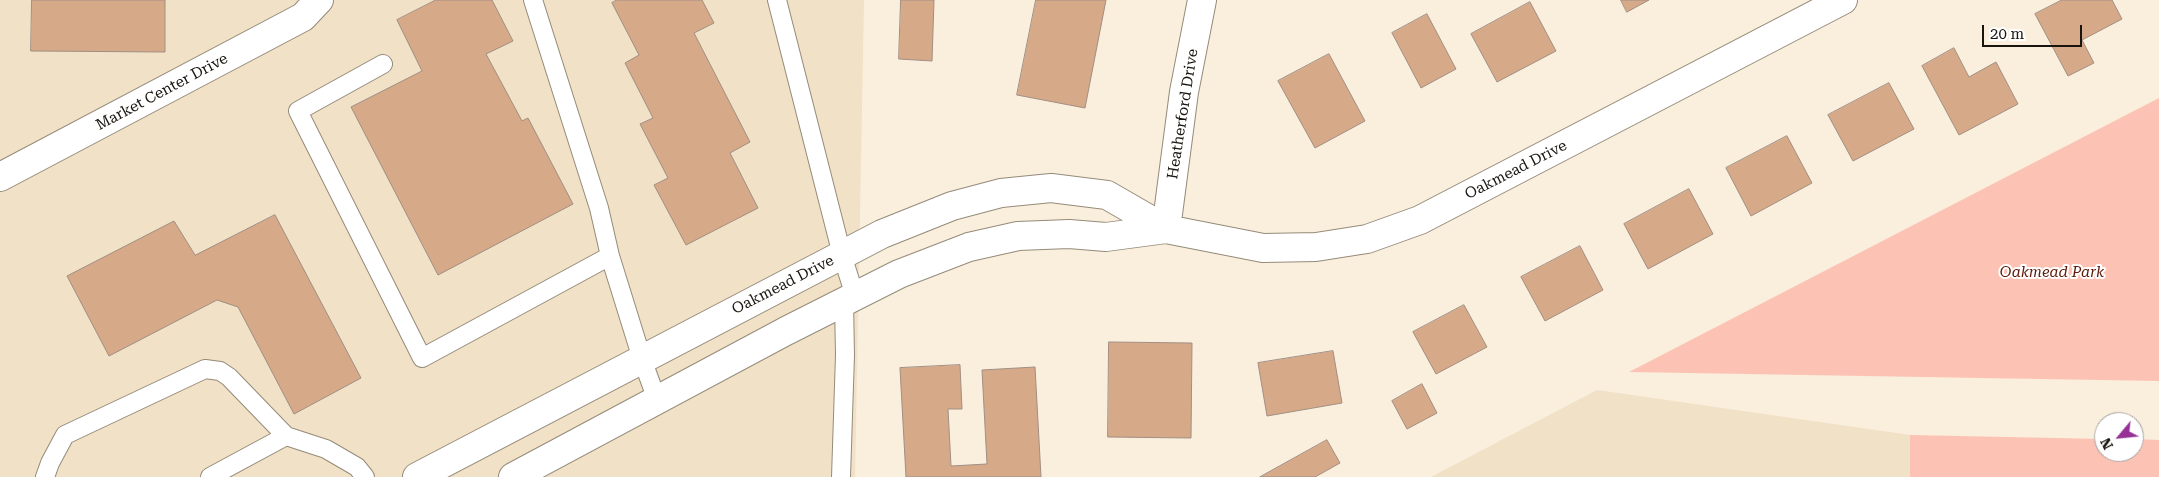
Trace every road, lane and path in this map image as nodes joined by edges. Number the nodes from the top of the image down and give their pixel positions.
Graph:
1 (319, 0) edge
2 (532, 0) edge
3 (777, 0) edge
4 (1202, 0) edge
5 (1843, 0) edge
6 (383, 64) dead end
7 (0, 177) edge
8 (1166, 229) junction
9 (842, 255) junction
10 (610, 256) junction
11 (849, 299) junction
12 (642, 358) junction
13 (657, 400) junction
14 (286, 436) junction
15 (46, 477) edge
16 (210, 477) edge
17 (365, 477) edge
18 (417, 477) edge
19 (513, 477) edge
20 (841, 477) edge

1 - 7 street, Market Center Drive
2 - 10 lane
3 - 9 lane
4 - 8 street, Heatherford Drive
5 - 8 street, Oakmead Drive
6 - 10 lane
8 - 9 street, Oakmead Drive
8 - 11 street, Oakmead Drive
9 - 11 lane
9 - 12 street, Oakmead Drive
10 - 12 lane
11 - 13 street, Oakmead Drive
11 - 20 lane
12 - 13 lane
12 - 18 street, Oakmead Drive
13 - 19 street, Oakmead Drive
14 - 15 lane
14 - 16 lane
14 - 17 lane

